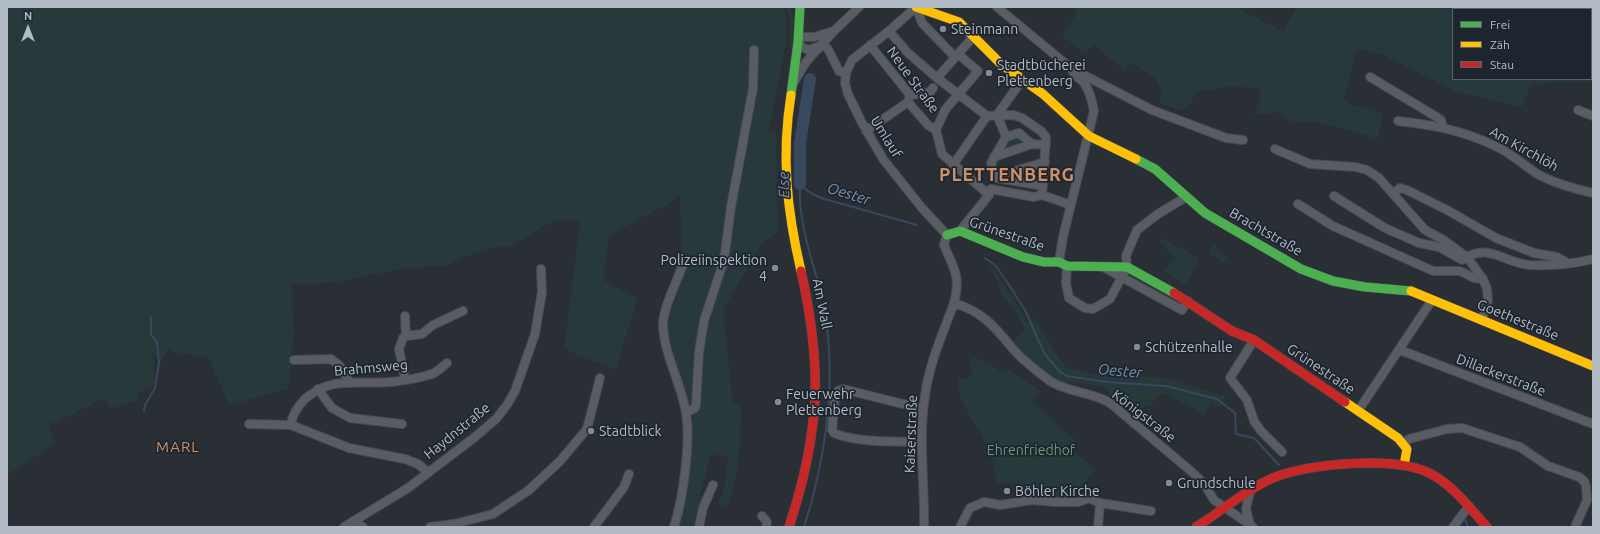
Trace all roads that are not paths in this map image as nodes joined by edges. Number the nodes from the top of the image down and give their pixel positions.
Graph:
1 (800, 7) edge
2 (860, 7) edge
3 (916, 7) edge
4 (998, 7) edge
5 (834, 31) junction
6 (889, 31) junction
7 (974, 36) junction
8 (800, 41) junction
9 (870, 44) junction
10 (823, 45) junction
11 (754, 50) dead end
12 (956, 56) junction
13 (1072, 69) junction
14 (846, 73) junction
15 (1370, 78) dead end
16 (1022, 80) junction
17 (936, 83) junction
18 (793, 84) junction
19 (958, 96) junction
20 (909, 98) junction
21 (1578, 110) dead end
22 (997, 115) junction
23 (987, 116) junction
24 (1593, 116) edge
25 (1022, 118) junction
26 (1398, 121) dead end
27 (1443, 127) junction
28 (936, 130) junction
29 (866, 131) junction
30 (1019, 133) junction
31 (1089, 136) junction
32 (1006, 137) junction
33 (1243, 140) dead end
34 (1032, 144) junction
35 (1046, 145) junction
36 (1275, 149) dead end
37 (994, 157) junction
38 (1045, 162) junction
39 (953, 165) junction
40 (994, 177) junction
41 (1043, 186) junction
42 (990, 192) junction
43 (1394, 193) junction
44 (1593, 193) edge
45 (1042, 195) junction
46 (1334, 196) dead end
47 (1186, 197) junction
48 (1298, 204) dead end
49 (1071, 205) junction
50 (960, 231) junction
51 (947, 235) junction
52 (1467, 257) junction
53 (1593, 259) edge
54 (684, 261) dead end
55 (1566, 262) junction
56 (1063, 264) junction
57 (1127, 267) junction
58 (1105, 268) junction
59 (541, 269) dead end
60 (1122, 277) junction
61 (1483, 279) junction
62 (1432, 300) junction
63 (1188, 301) junction
64 (954, 303) junction
65 (463, 311) dead end
66 (405, 316) dead end
67 (1482, 320) junction
68 (406, 336) junction
69 (1254, 340) junction
70 (1400, 350) junction
71 (294, 360) dead end
72 (447, 363) dead end
73 (1593, 366) edge
74 (600, 378) dead end
75 (1230, 378) junction
76 (405, 380) junction
77 (349, 381) junction
78 (1225, 387) dead end
79 (318, 389) junction
80 (923, 409) junction
81 (1358, 411) junction
82 (686, 413) junction
83 (249, 424) dead end
84 (402, 424) dead end
85 (1593, 424) edge
86 (291, 425) junction
87 (922, 442) junction
88 (1404, 444) junction
89 (1282, 452) dead end
90 (1404, 465) junction
91 (428, 472) junction
92 (629, 474) dead end
93 (713, 485) dead end
94 (1250, 491) junction
95 (1100, 503) junction
96 (1469, 506) junction
97 (1226, 509) junction
98 (1151, 512) dead end
99 (762, 516) dead end
100 (353, 521) junction
101 (1251, 526) edge
102 (344, 527) edge
103 (363, 527) edge
104 (430, 527) edge
105 (594, 527) edge
106 (674, 527) edge
107 (699, 527) edge
108 (766, 527) edge
109 (788, 527) edge
110 (924, 527) edge
111 (960, 527) edge
112 (1098, 527) edge
113 (1196, 527) edge
114 (1453, 527) edge
115 (1488, 527) edge
116 (1575, 527) edge

1 - 8 street
2 - 5 street, Am Wall
3 - 6 street
3 - 7 street, Brachtstraße
3 - 12 street
4 - 13 street
5 - 8 street, Am Wall
5 - 10 street, Am Wall
6 - 9 street
6 - 17 street
7 - 12 street
7 - 16 street, Brachtstraße
8 - 10 street
8 - 18 street, Am Wall
9 - 14 street
9 - 20 street, Neue Straße
10 - 14 street
10 - 18 street, Am Wall
11 - 82 street
12 - 17 street
12 - 19 street
13 - 31 street
13 - 33 street
14 - 29 street, Umlauf
15 - 27 street
16 - 22 street
16 - 31 street, Brachtstraße
17 - 19 street
17 - 20 street
18 - 109 street, Am Wall
19 - 23 street
19 - 28 street
20 - 28 street, Neue Straße
20 - 29 street
21 - 24 street
22 - 23 street
22 - 25 street
22 - 32 street
23 - 39 street
25 - 30 street
25 - 35 street
26 - 27 street, Am Kirchlöh
27 - 44 street, Am Kirchlöh
28 - 39 street
29 - 51 street, Umlauf
30 - 32 street
30 - 34 street
31 - 47 street, Brachtstraße
31 - 49 street
32 - 37 street
34 - 35 street
34 - 37 street
35 - 38 street
36 - 43 street
37 - 40 street
38 - 40 street
38 - 41 street
39 - 42 street
40 - 41 street
40 - 42 street
41 - 45 street
42 - 45 street
42 - 50 street
43 - 52 street
43 - 55 street
45 - 49 street
46 - 52 street
47 - 57 street
47 - 62 street, Brachtstraße
48 - 61 street
49 - 56 street
50 - 51 street, Grünestraße
50 - 56 street, Grünestraße
51 - 64 street, Kaiserstraße
52 - 55 street
52 - 61 street
53 - 55 street
54 - 82 street
56 - 58 street, Grünestraße
56 - 60 street
57 - 58 street, Grünestraße
57 - 60 street
57 - 63 street, Grünestraße
58 - 60 street, Grünestraße
59 - 91 street, Haydnstraße
60 - 63 street, Grünestraße
61 - 67 street
62 - 67 street, Goethestraße
62 - 70 street
63 - 69 street, Grünestraße
64 - 80 street, Kaiserstraße
64 - 97 street, Königstraße
65 - 68 street
66 - 68 street
67 - 73 street, Goethestraße
68 - 76 street
69 - 75 street
69 - 81 street, Grünestraße
70 - 81 street
70 - 85 street, Dillackerstraße
71 - 77 street
72 - 76 street, Brahmsweg
74 - 104 street
75 - 78 street
75 - 89 street
76 - 77 street, Brahmsweg
77 - 79 street, Brahmsweg
79 - 84 street
79 - 86 street, Brahmsweg
80 - 87 street, Kaiserstraße
80 - 87 street
81 - 88 street, Grünestraße
82 - 106 street
83 - 86 street
86 - 91 street
87 - 110 street, Kaiserstraße
88 - 90 street
88 - 116 street
90 - 94 street
90 - 96 street
91 - 100 street, Haydnstraße
92 - 105 street
93 - 107 street
94 - 97 street
94 - 101 street, Königstraße
95 - 98 street
95 - 111 street
95 - 112 street
96 - 114 street
96 - 115 street
97 - 101 street, Königstraße
97 - 113 street
99 - 108 street
100 - 102 street, Haydnstraße
100 - 103 street

